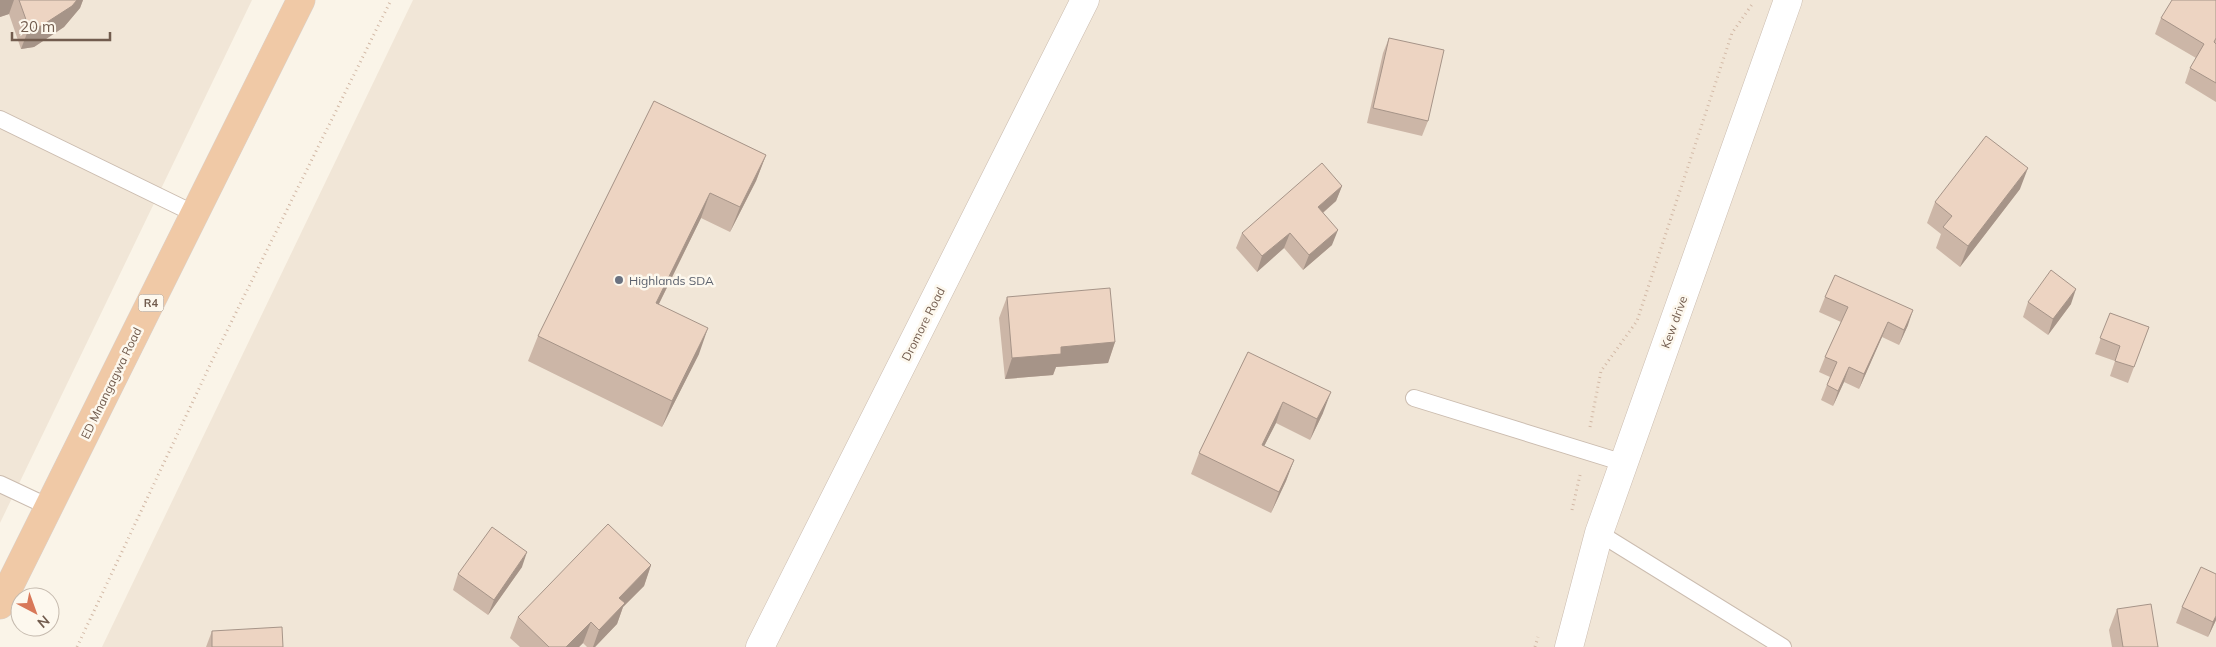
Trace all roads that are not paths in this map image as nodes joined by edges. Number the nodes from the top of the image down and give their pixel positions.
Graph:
1 (300, 0) edge
2 (1085, 0) edge
3 (1788, 0) edge
4 (0, 119) edge
5 (195, 214) junction
6 (1414, 398) dead end
7 (1624, 463) junction
8 (0, 484) edge
9 (49, 507) junction
10 (1599, 533) junction
11 (0, 605) edge
12 (760, 647) edge
13 (1569, 647) edge
14 (1783, 647) edge

1 - 5 highway, ED Mnangagwa Road / R4
2 - 12 street, Dromore Road
3 - 7 street, Kew drive
4 - 5 lane
5 - 9 highway, ED Mnangagwa Road / R4
6 - 7 lane
7 - 10 street, Kew drive
8 - 9 lane
9 - 11 highway, ED Mnangagwa Road / R4
10 - 13 street, Kew drive
10 - 14 lane

